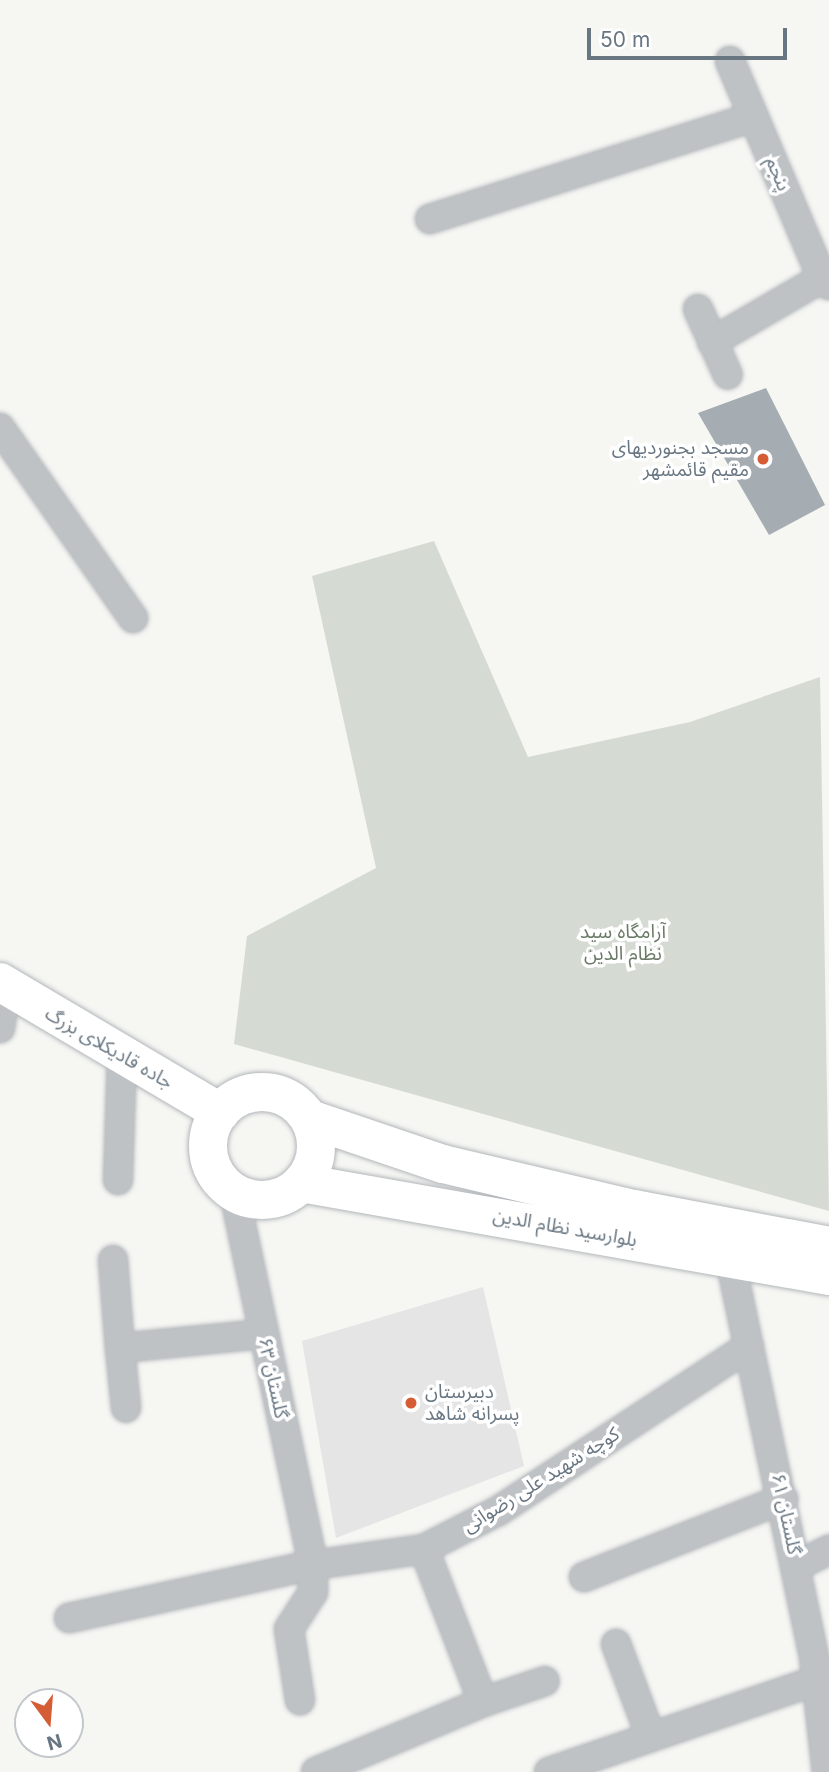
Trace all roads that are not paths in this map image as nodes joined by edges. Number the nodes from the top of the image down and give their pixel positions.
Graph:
1 (730, 61) dead end
2 (754, 117) junction
3 (430, 219) dead end
4 (826, 282) edge
5 (698, 309) dead end
6 (712, 342) junction
7 (728, 375) dead end
8 (0, 428) edge
9 (133, 618) dead end
10 (3, 985) edge
11 (0, 1028) edge
12 (122, 1056) junction
13 (220, 1112) junction
14 (310, 1119) junction
15 (118, 1180) dead end
16 (301, 1183) junction
17 (234, 1192) junction
18 (829, 1247) edge
19 (730, 1258) junction
20 (113, 1260) dead end
21 (829, 1276) edge
22 (264, 1334) junction
23 (749, 1346) junction
24 (120, 1348) junction
25 (126, 1408) dead end
26 (783, 1499) junction
27 (424, 1549) junction
28 (829, 1550) edge
29 (313, 1565) junction
30 (797, 1566) junction
31 (584, 1577) dead end
32 (69, 1618) dead end
33 (616, 1644) dead end
34 (545, 1681) dead end
35 (817, 1681) junction
36 (300, 1700) dead end
37 (483, 1702) junction
38 (651, 1737) junction
39 (827, 1753) edge
40 (316, 1772) edge
41 (549, 1772) edge

1 - 2 street, پنجم
2 - 3 street
2 - 4 street, پنجم
4 - 6 street
5 - 6 street
6 - 7 street
8 - 9 street
10 - 11 street
10 - 12 main road, جاده قادیکلای بزرگ
12 - 13 main road, جاده قادیکلای بزرگ
12 - 15 street
13 - 14 main road
13 - 17 main road
14 - 16 main road
14 - 18 main road, بلوارسید نظام الدین
16 - 17 main road
16 - 19 main road, بلوارسید نظام الدین
17 - 22 street, گلستان ۶۳
19 - 21 main road, بلوارسید نظام الدین
19 - 23 street, گلستان ۶۱
20 - 24 street
22 - 24 street
22 - 29 street, گلستان ۶۳
23 - 26 street, گلستان ۶۱
23 - 27 street, کوچه شهید علی رضوانی
24 - 25 street
26 - 30 street, گلستان ۶۱
26 - 31 street
27 - 29 street, کوچه شهید علی رضوانی
27 - 37 street
28 - 30 street
29 - 32 street, کوچه شهید علی رضوانی
29 - 36 street, گلستان ۶۳
30 - 35 street, گلستان ۶۱
33 - 38 street
34 - 37 street
35 - 38 street
35 - 39 street, گلستان ۶۱
37 - 40 street
38 - 41 street

